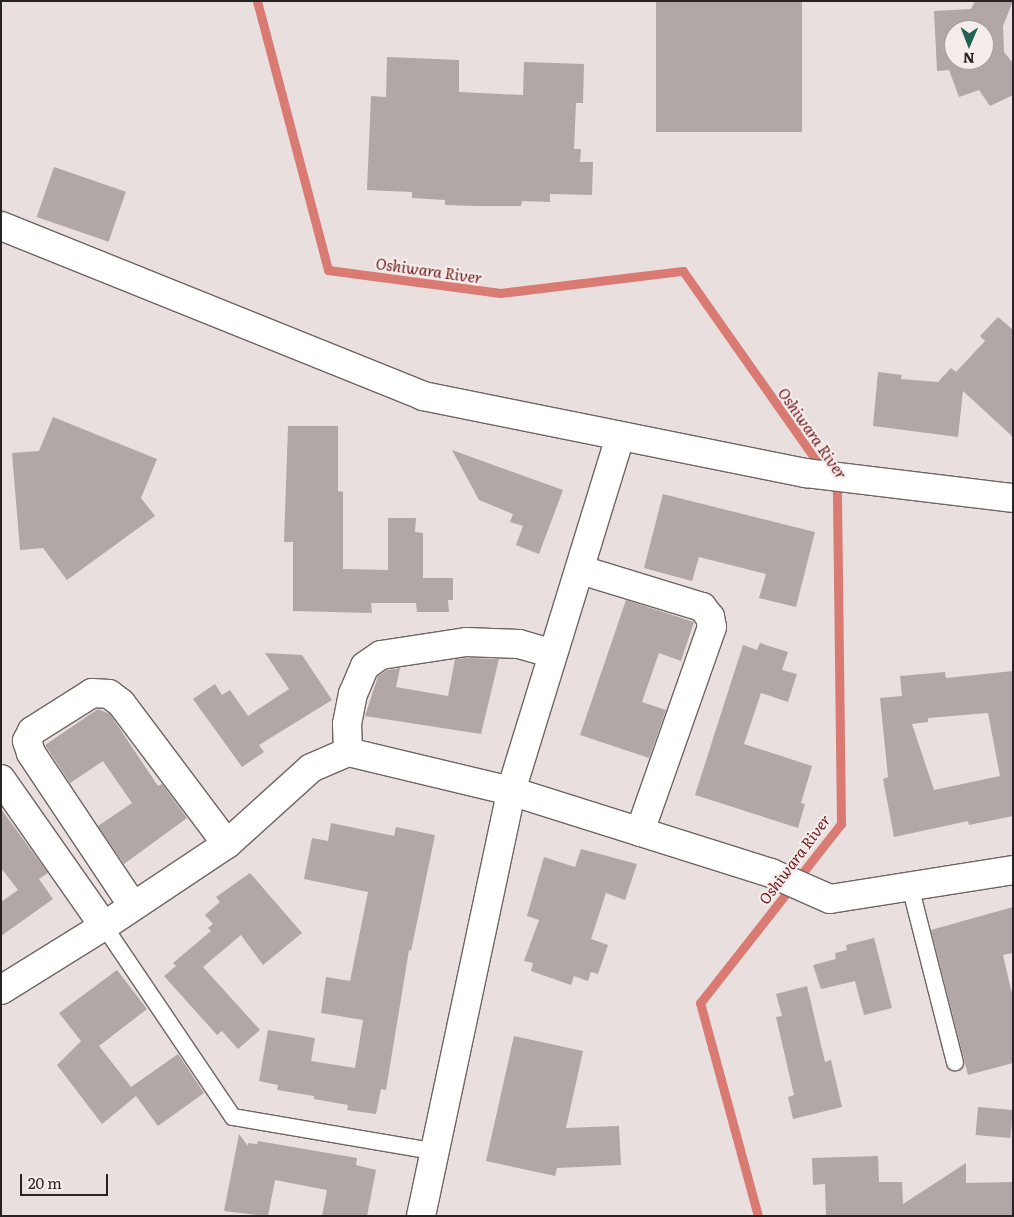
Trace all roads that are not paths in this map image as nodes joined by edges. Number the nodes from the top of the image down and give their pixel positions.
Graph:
1 (1, 226) edge
2 (620, 436) junction
3 (1013, 498) edge
4 (581, 570) junction
5 (553, 654) junction
6 (348, 752) junction
7 (1, 779) edge
8 (511, 791) junction
9 (640, 832) junction
10 (227, 844) junction
11 (1013, 870) edge
12 (910, 886) junction
13 (133, 906) junction
14 (104, 926) junction
15 (1, 990) edge
16 (955, 1062) dead end
17 (432, 1151) junction
18 (421, 1216) edge

1 - 2 street
2 - 3 street
2 - 4 street
4 - 5 street
4 - 9 street
5 - 6 street
5 - 8 street
6 - 8 street
6 - 10 street
7 - 14 street
8 - 9 street
8 - 17 street
9 - 12 street
10 - 13 street
10 - 13 street
11 - 12 street
12 - 16 lane
13 - 14 street
14 - 15 street
14 - 17 lane
17 - 18 street

